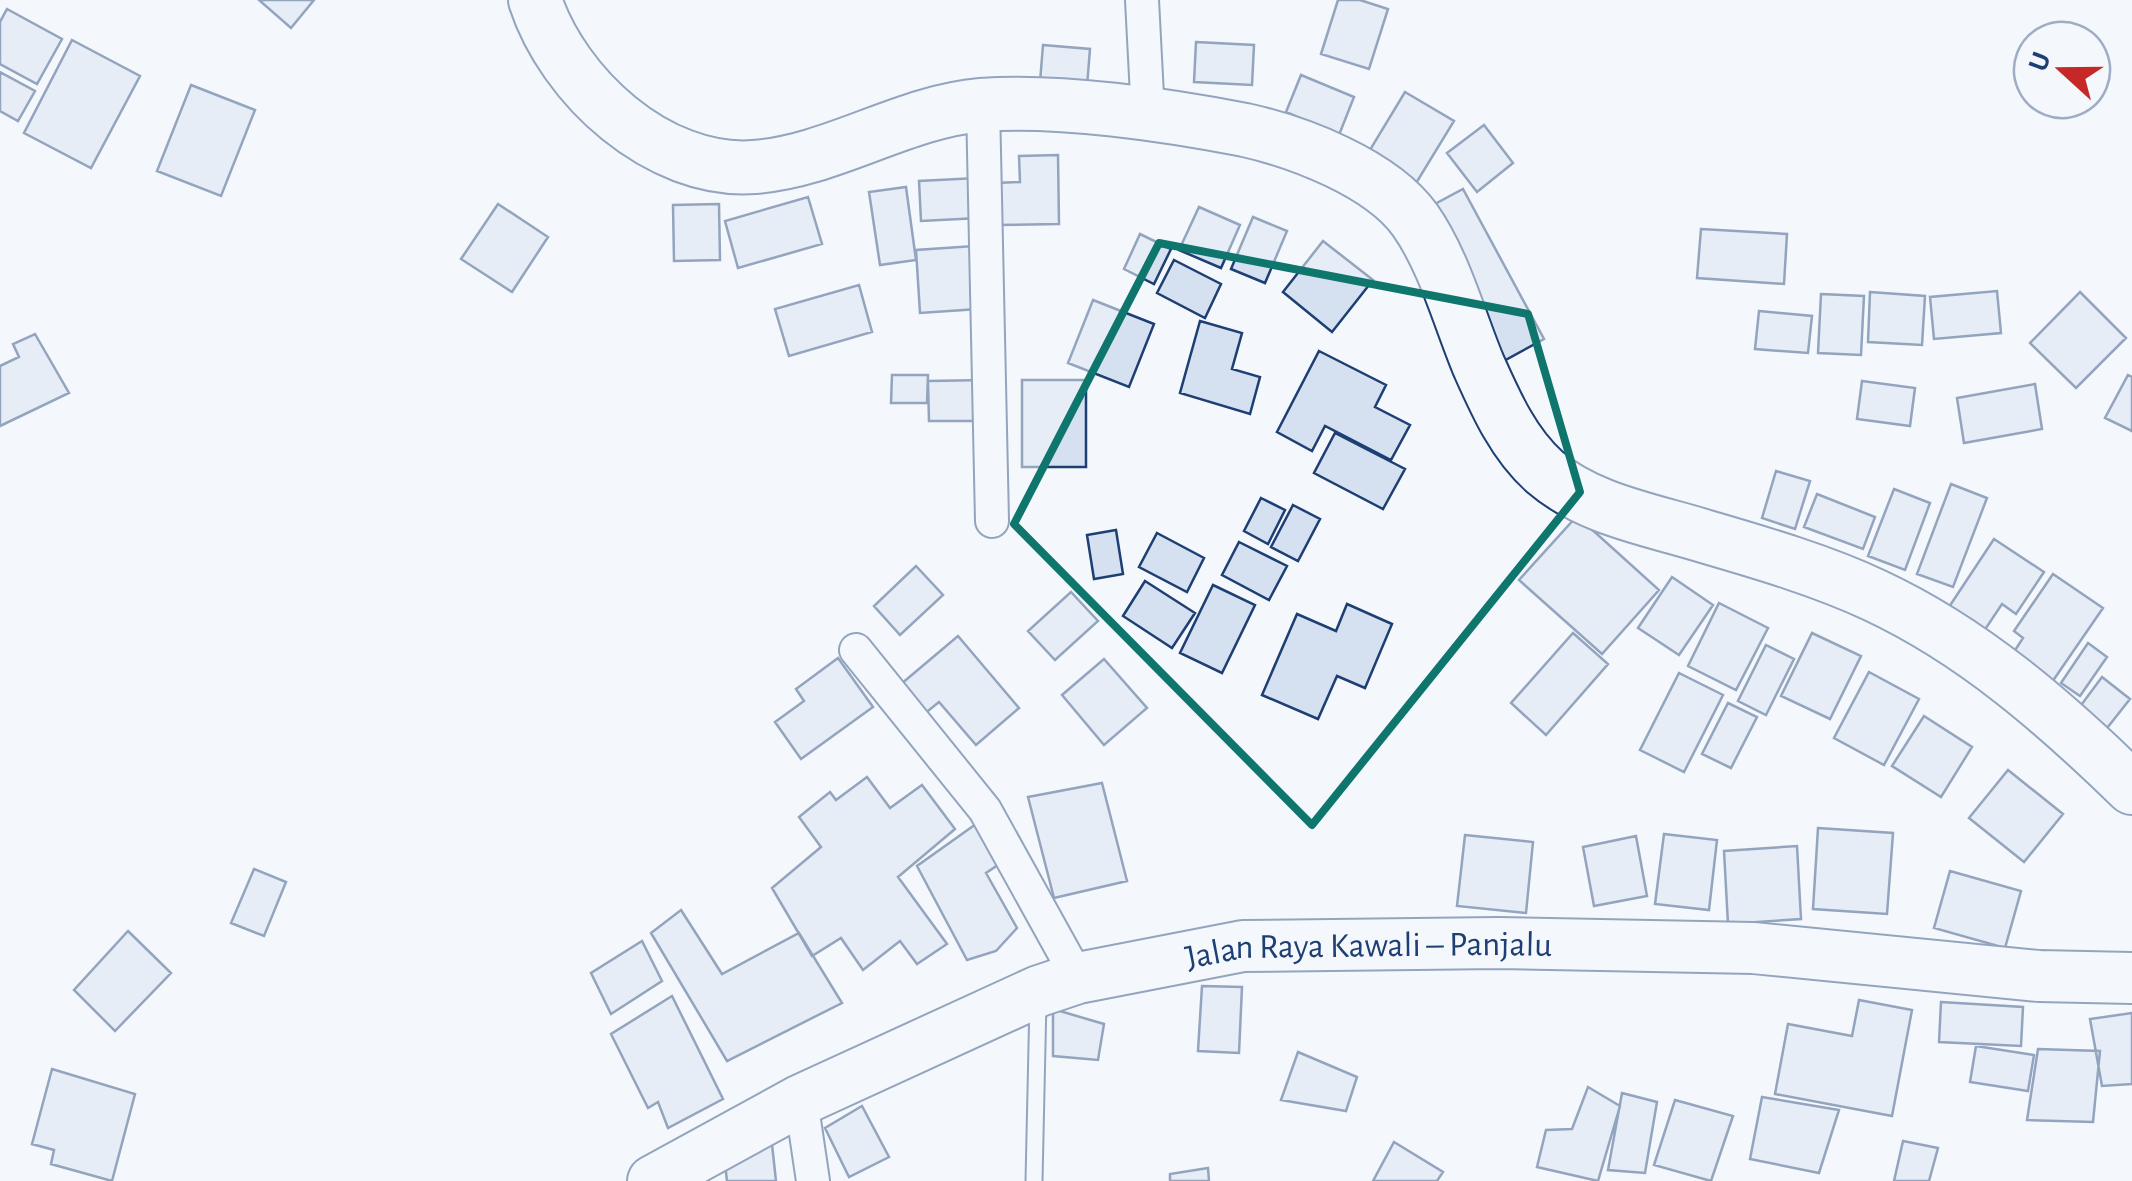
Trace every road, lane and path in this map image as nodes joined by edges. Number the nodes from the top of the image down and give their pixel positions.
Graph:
1 (535, 0) edge
2 (1142, 0) edge
3 (984, 105) junction
4 (1148, 115) junction
5 (992, 521) dead end
6 (856, 650) dead end
7 (2132, 788) edge
8 (2132, 978) edge
9 (1058, 985) junction
10 (801, 1100) junction
11 (652, 1181) edge
12 (812, 1181) edge
13 (1034, 1181) edge

1 - 3 highway
2 - 4 street
3 - 4 highway
3 - 5 street
4 - 7 highway
6 - 9 street
8 - 9 main road, Jalan Raya Kawali – Panjalu
9 - 10 main road, Jalan Raya Kawali – Panjalu
9 - 13 lane
10 - 11 main road, Jalan Raya Kawali – Panjalu
10 - 12 street

